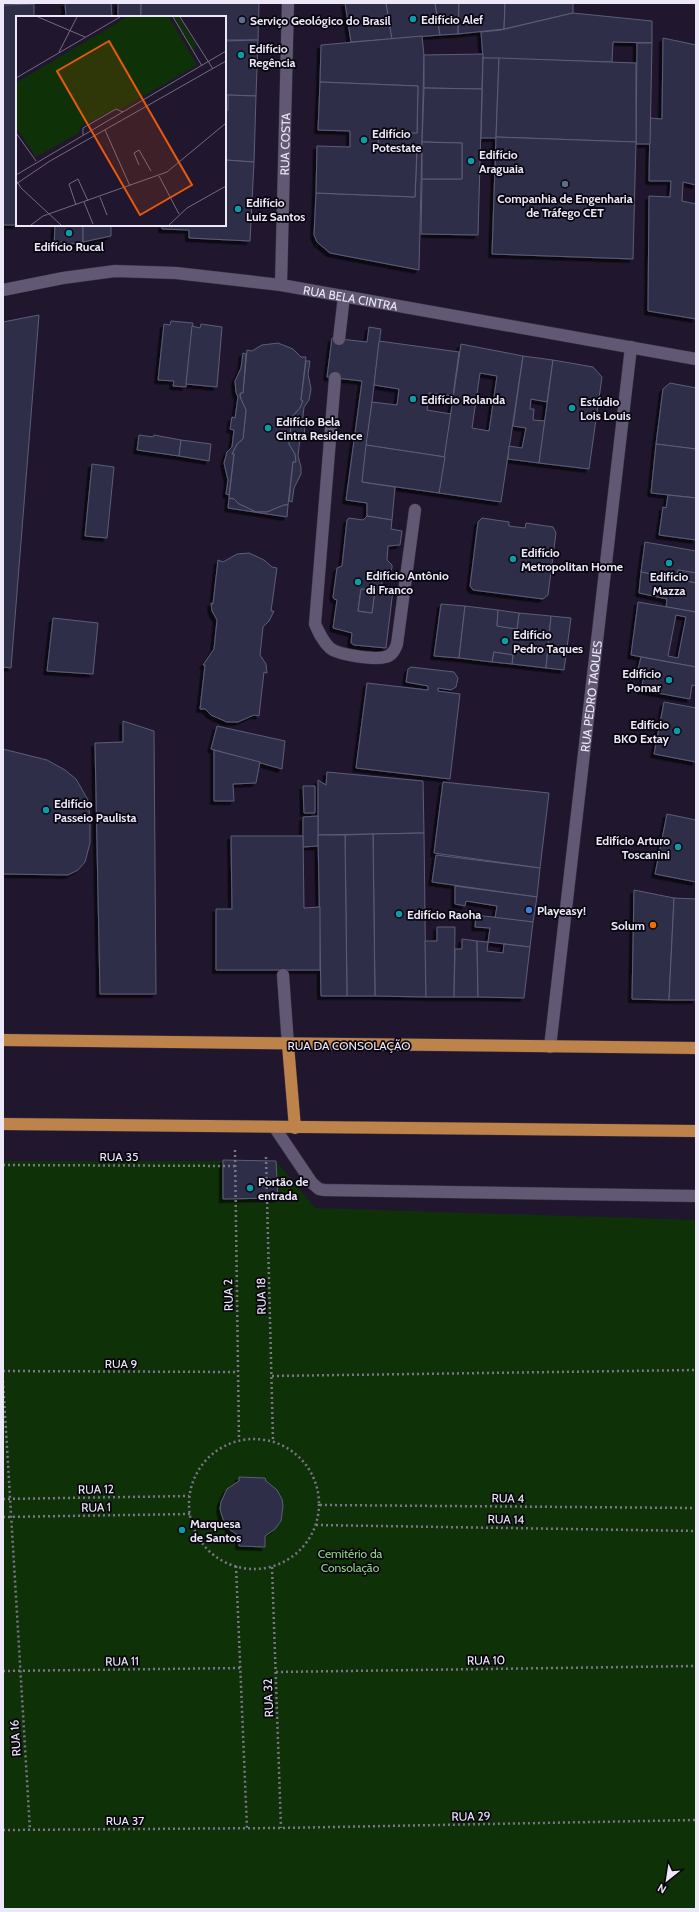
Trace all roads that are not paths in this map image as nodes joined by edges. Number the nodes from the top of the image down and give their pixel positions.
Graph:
1 (288, 3) edge
2 (281, 285) junction
3 (3, 290) edge
4 (344, 296) junction
5 (339, 339) dead end
6 (631, 347) junction
7 (696, 359) edge
8 (335, 378) dead end
9 (415, 510) dead end
10 (283, 975) dead end
11 (3, 1040) edge
12 (288, 1044) junction
13 (550, 1047) junction
14 (696, 1048) edge
15 (3, 1124) edge
16 (275, 1128) junction
17 (295, 1128) junction
18 (696, 1131) edge
19 (696, 1196) edge

1 - 2 street, RUA COSTA
2 - 3 street, RUA BELA CINTRA
2 - 4 street, RUA BELA CINTRA
4 - 5 street
4 - 6 street, RUA BELA CINTRA
6 - 7 street, RUA BELA CINTRA
6 - 13 street, RUA PEDRO TAQUES
8 - 9 street
10 - 12 street
11 - 12 main road, RUA DA CONSOLAÇÃO
12 - 13 main road, RUA DA CONSOLAÇÃO
12 - 17 main road
13 - 14 main road, RUA DA CONSOLAÇÃO
15 - 16 main road
16 - 17 main road
16 - 19 street
17 - 18 main road

